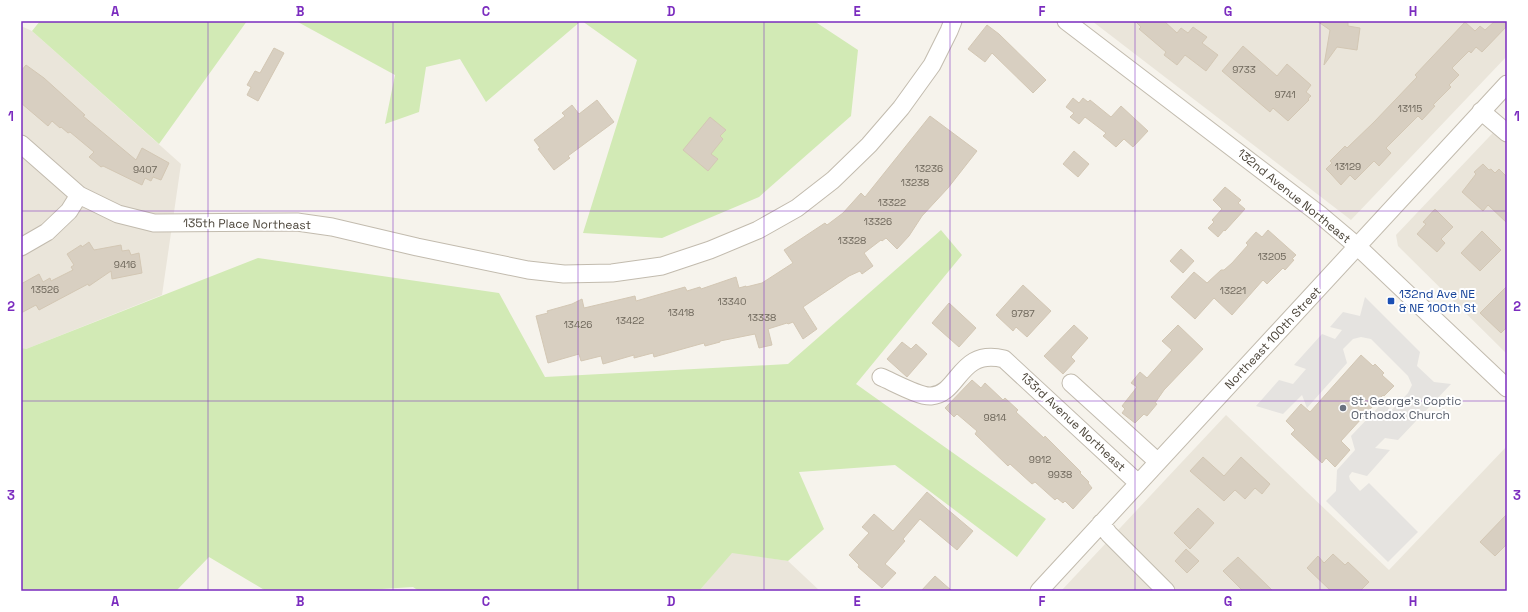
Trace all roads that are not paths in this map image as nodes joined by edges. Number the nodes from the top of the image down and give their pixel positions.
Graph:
1 (953, 21) edge
2 (1066, 21) edge
3 (1507, 84) edge
4 (1481, 111) junction
5 (1507, 133) edge
6 (21, 144) edge
7 (79, 194) junction
8 (1357, 246) junction
9 (21, 247) edge
10 (881, 377) dead end
11 (1071, 383) dead end
12 (1507, 388) edge
13 (1158, 462) junction
14 (1138, 483) junction
15 (1101, 524) junction
16 (1039, 591) edge
17 (1166, 591) edge

1 - 7 street, 135th Place Northeast
2 - 8 street, 132nd Avenue Northeast
3 - 4 street, Northeast 100th Street
4 - 5 street
4 - 8 street, Northeast 100th Street
6 - 7 street, 135th Place Northeast
7 - 9 street
8 - 12 street, 132nd Avenue Northeast
8 - 13 street, Northeast 100th Street
10 - 14 street, 133rd Avenue Northeast
11 - 13 street
13 - 14 street, Northeast 100th Street
14 - 15 street, Northeast 100th Street
15 - 16 street, Northeast 100th Street
15 - 17 street

